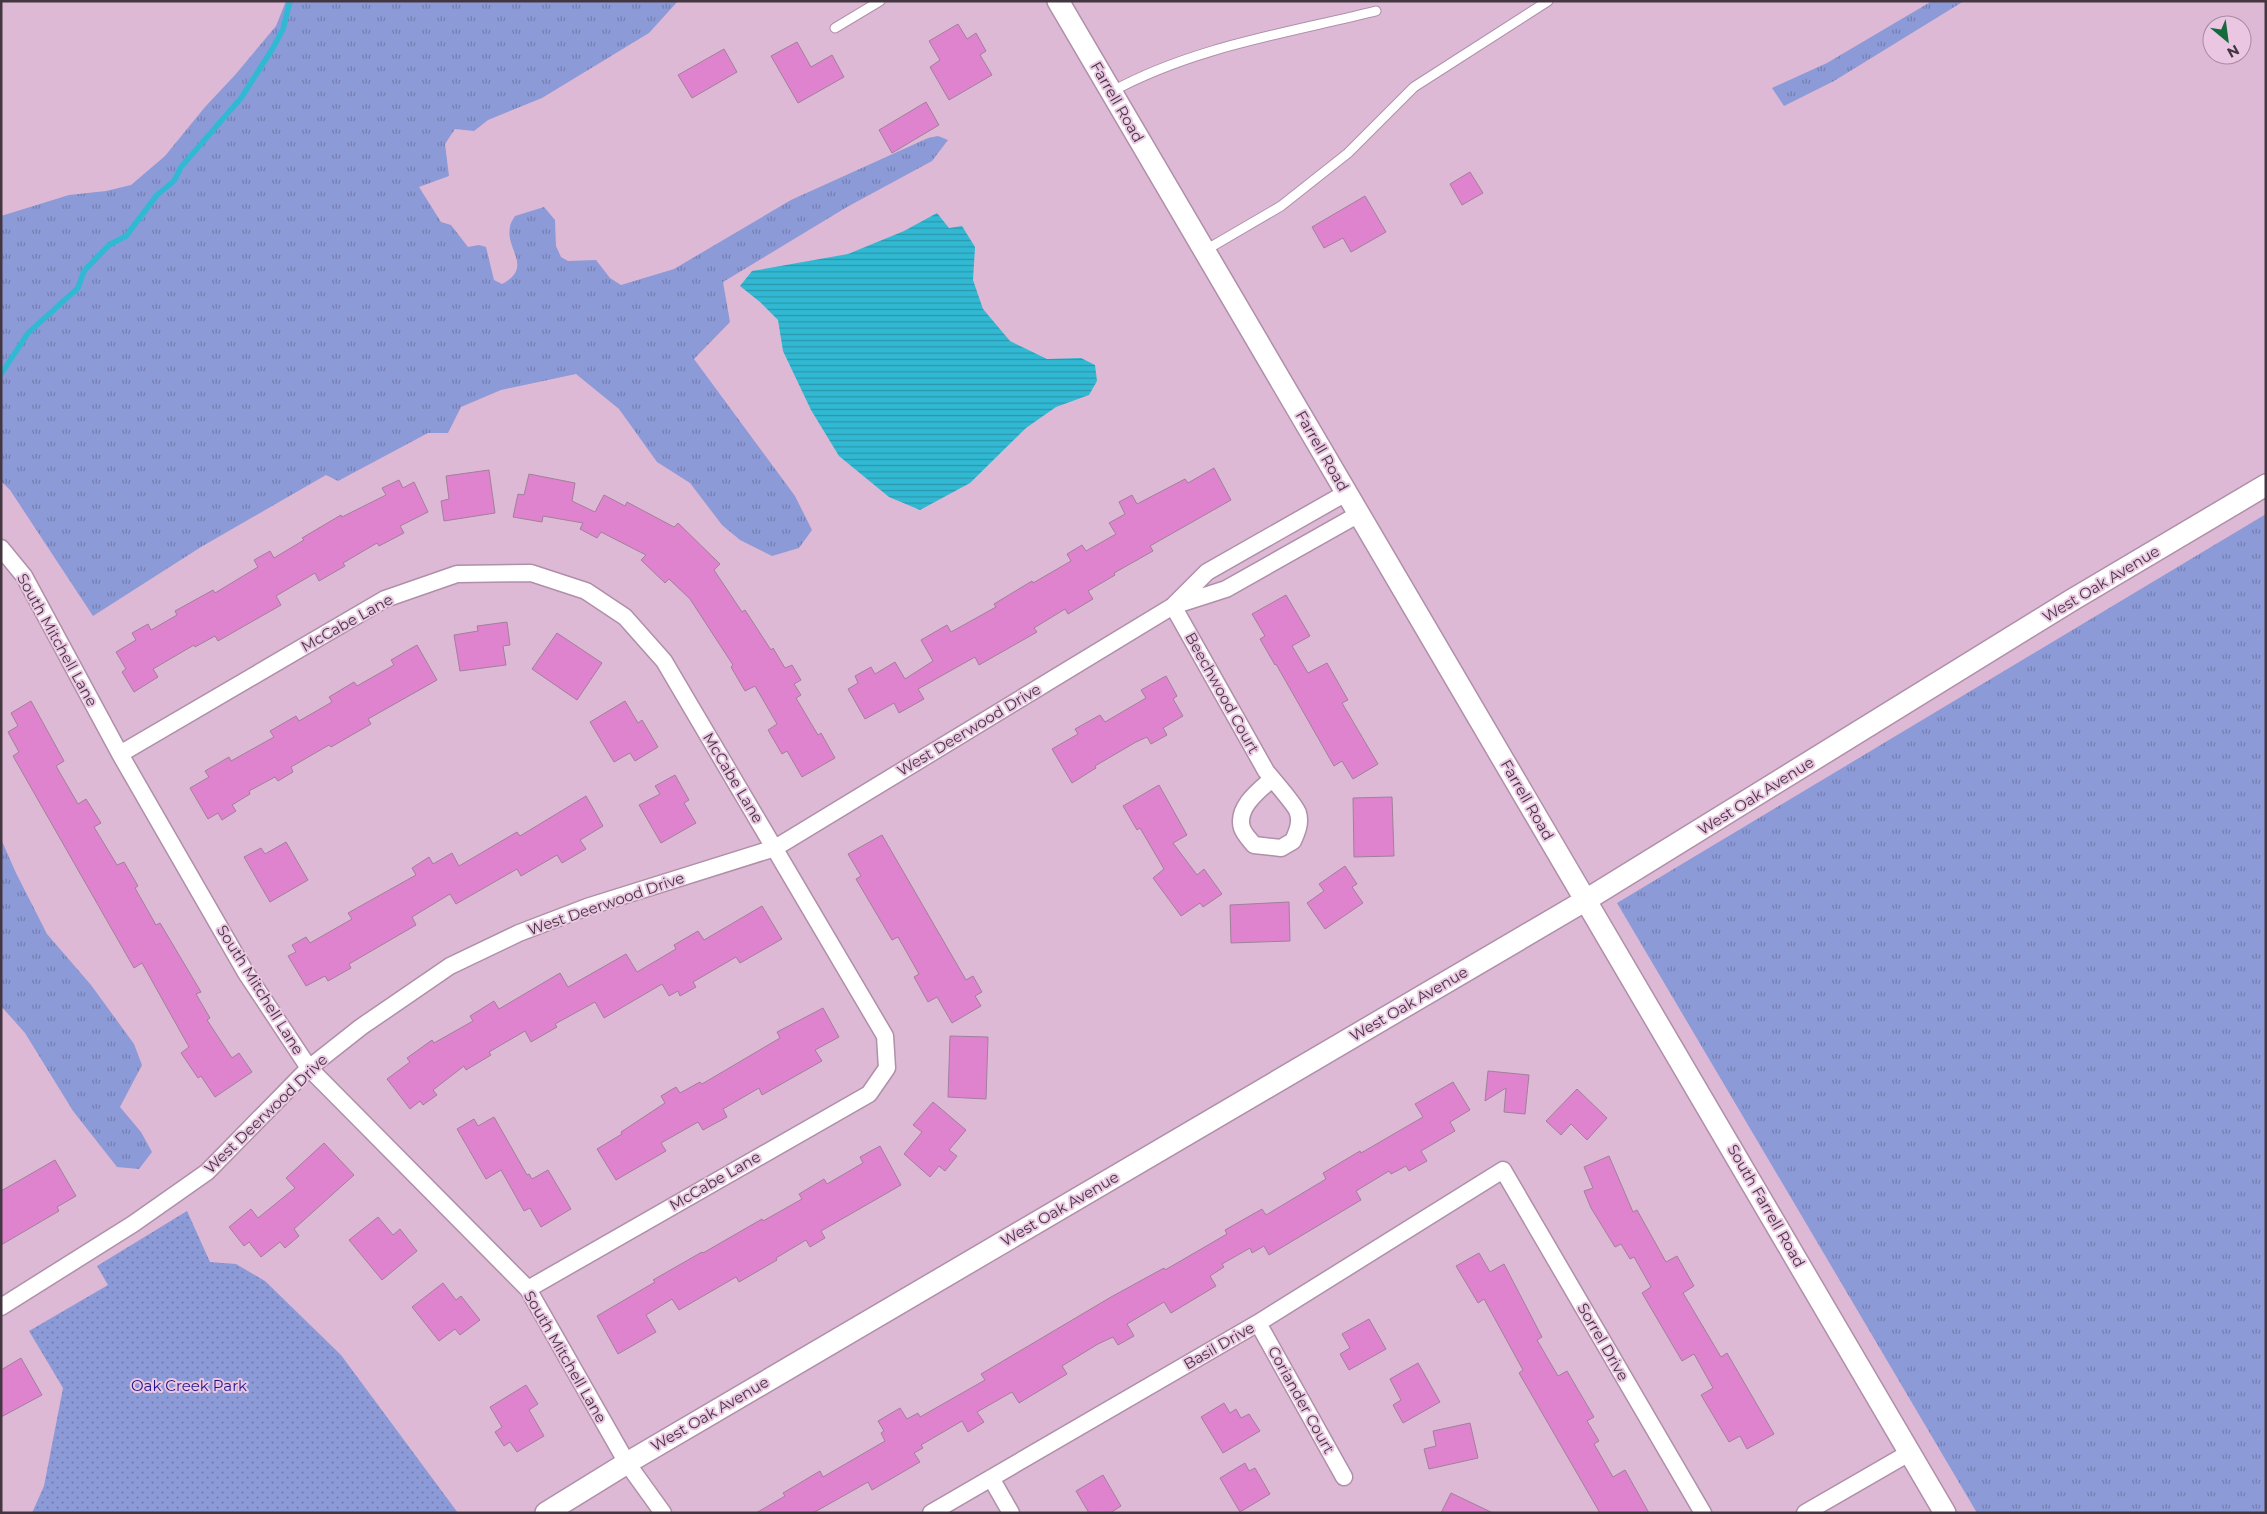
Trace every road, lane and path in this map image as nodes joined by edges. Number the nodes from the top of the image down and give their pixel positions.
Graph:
1 (880, 1) edge
2 (1058, 1) edge
3 (1548, 1) edge
4 (1376, 11) dead end
5 (835, 28) dead end
6 (1111, 92) junction
7 (1204, 251) junction
8 (2266, 485) edge
9 (1346, 494) junction
10 (1359, 514) junction
11 (1, 548) edge
12 (1173, 606) junction
13 (120, 754) junction
14 (1272, 779) dead end
15 (775, 848) junction
16 (1586, 900) junction
17 (309, 1068) junction
18 (1503, 1170) joint
19 (528, 1289) junction
20 (1, 1307) edge
21 (1258, 1323) junction
22 (1910, 1453) junction
23 (627, 1463) junction
24 (1344, 1477) dead end
25 (991, 1478) junction
26 (546, 1513) edge
27 (662, 1513) edge
28 (931, 1513) edge
29 (1011, 1513) edge
30 (1703, 1513) edge
31 (1805, 1513) edge
32 (1944, 1513) edge

1 - 5 lane
2 - 6 street, Farrell Road
3 - 7 lane
4 - 6 lane
6 - 7 street, Farrell Road
7 - 9 street, Farrell Road
8 - 16 street, West Oak Avenue
9 - 10 street, Farrell Road
9 - 12 street, West Deerwood Drive
10 - 12 street, West Deerwood Drive
10 - 16 street, Farrell Road
11 - 13 street, South Mitchell Lane
12 - 14 street, Beechwood Court
12 - 15 street, West Deerwood Drive
13 - 15 street, McCabe Lane
13 - 17 street, South Mitchell Lane
15 - 17 street, West Deerwood Drive
15 - 19 street, McCabe Lane
16 - 22 street, South Farrell Road
16 - 23 street, West Oak Avenue
17 - 19 street, South Mitchell Lane
17 - 20 street, West Deerwood Drive
18 - 21 street, Basil Drive
18 - 30 street, Sorrel Drive
19 - 23 street, South Mitchell Lane
21 - 24 street, Coriander Court
21 - 25 street, Basil Drive
22 - 31 street
22 - 32 street, South Farrell Road
23 - 26 street, West Oak Avenue
23 - 27 street, South Mitchell Lane
25 - 28 street, Basil Drive
25 - 29 street

